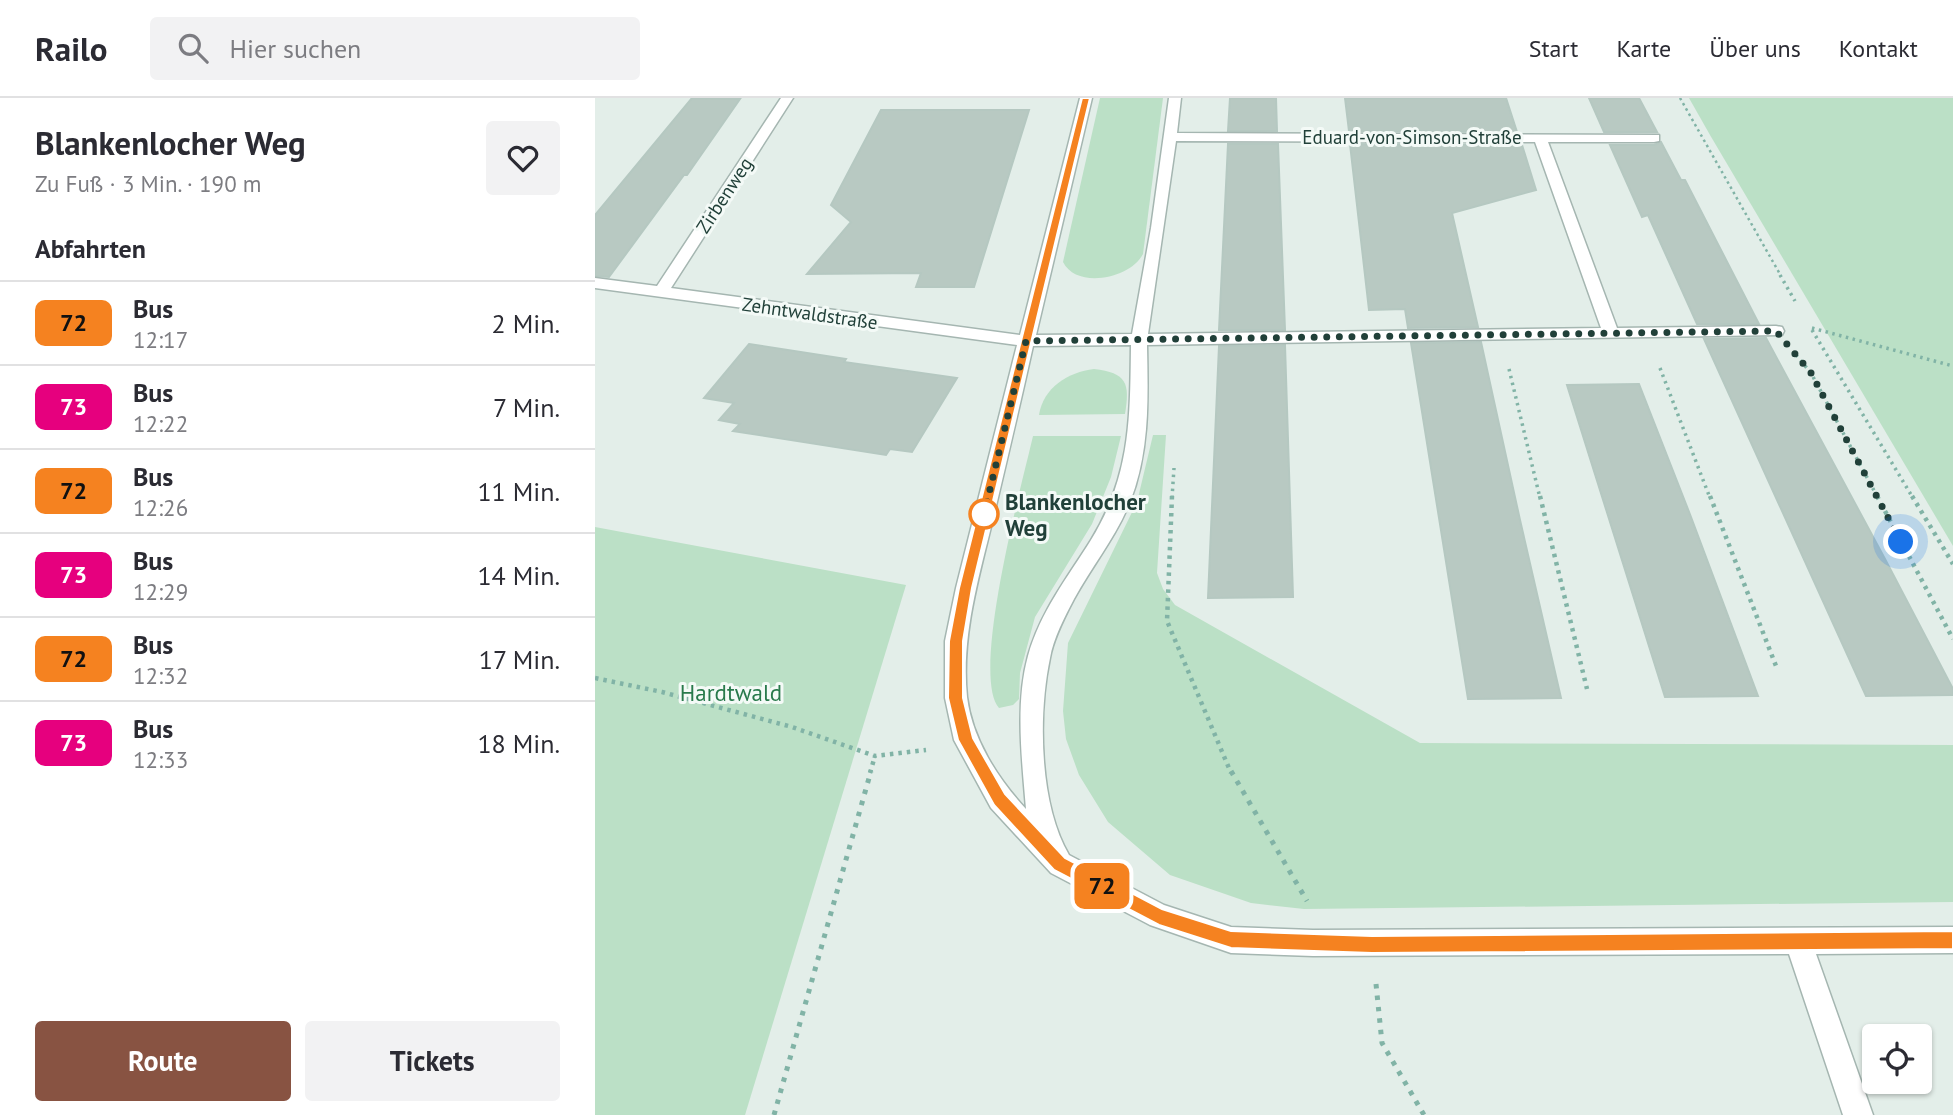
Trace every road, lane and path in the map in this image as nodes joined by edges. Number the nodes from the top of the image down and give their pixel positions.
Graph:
1 (787, 98) edge
2 (1086, 98) edge
3 (1175, 98) edge
4 (1680, 98) edge
5 (1170, 136) junction
6 (1540, 138) junction
7 (1654, 138) dead end
8 (595, 283) edge
9 (660, 293) junction
10 (1796, 304) dead end
11 (1776, 331) joint
12 (1646, 332) junction
13 (1611, 333) junction
14 (1500, 334) junction
15 (1139, 339) junction
16 (1026, 341) junction
17 (1953, 366) edge
18 (1953, 564) edge
19 (1167, 573) dead end
20 (1953, 639) edge
21 (1776, 666) dead end
22 (595, 678) edge
23 (1587, 689) dead end
24 (930, 749) dead end
25 (875, 756) junction
26 (1059, 864) junction
27 (1953, 940) edge
28 (1798, 941) junction
29 (1313, 943) junction
30 (1372, 944) junction
31 (774, 1115) edge
32 (1424, 1115) edge
33 (1857, 1115) edge

1 - 9 street, Zirbenweg
2 - 16 street
3 - 5 street
4 - 10 path
5 - 6 street, Eduard-von-Simson-Straße
5 - 15 street
6 - 7 street, Eduard-von-Simson-Straße
6 - 13 street
8 - 9 street, Zehntwaldstraße
9 - 16 street, Zehntwaldstraße
11 - 12 street
11 - 20 path
12 - 13 street
12 - 21 path
13 - 14 street
14 - 15 street
14 - 23 path
15 - 16 street
15 - 26 street
16 - 26 street
17 - 18 path
19 - 29 path
22 - 25 path
24 - 25 path
25 - 31 path
26 - 29 street
27 - 28 street
28 - 30 street
28 - 33 street
29 - 30 street
30 - 32 path

